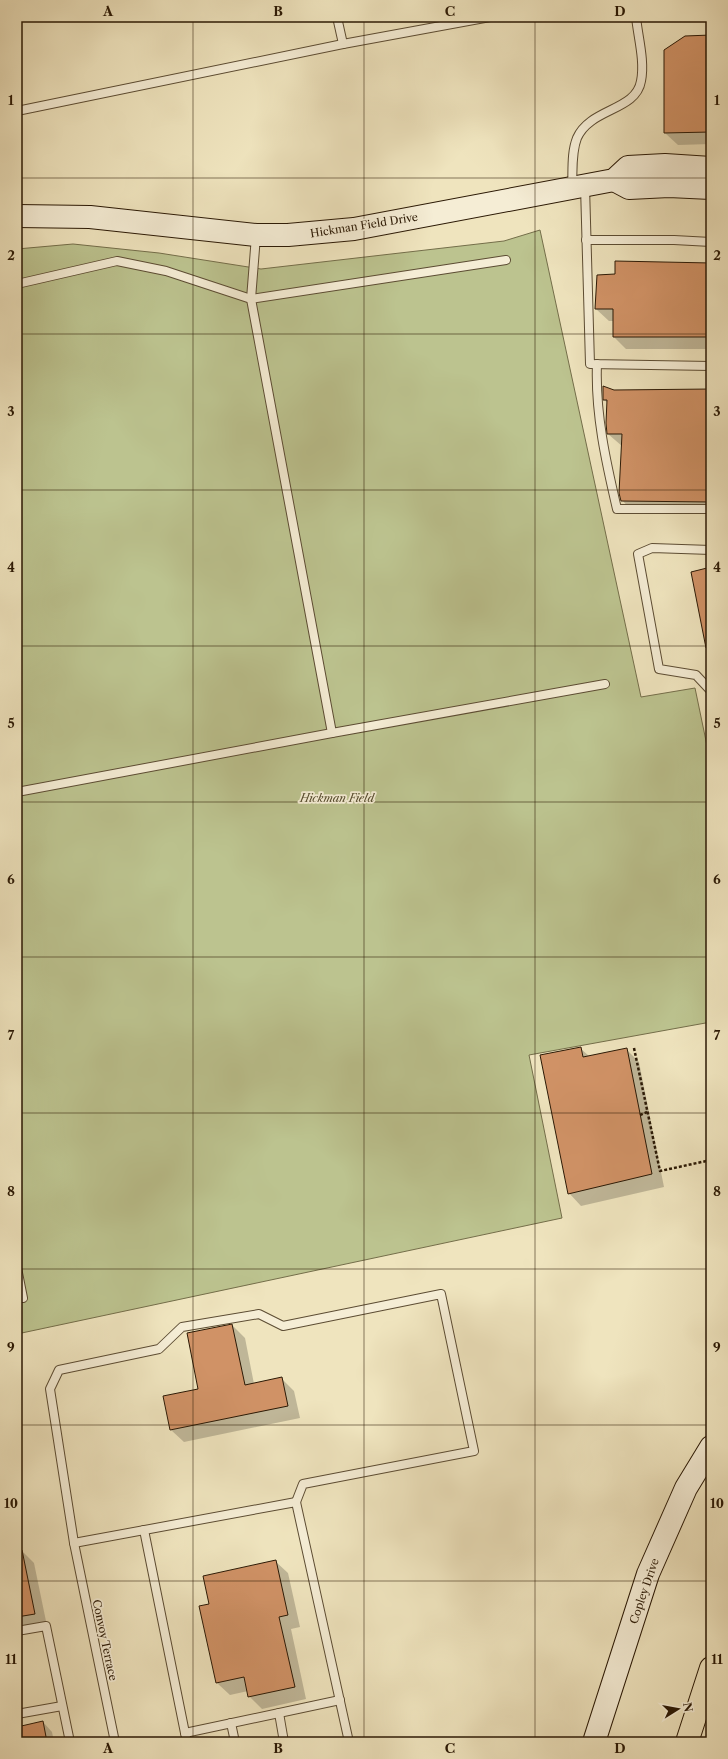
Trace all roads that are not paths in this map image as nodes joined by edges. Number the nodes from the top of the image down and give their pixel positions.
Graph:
1 (337, 17) edge
2 (490, 17) edge
3 (636, 17) edge
4 (342, 44) junction
5 (17, 111) edge
6 (711, 168) edge
7 (614, 180) junction
8 (578, 186) junction
9 (711, 188) edge
10 (17, 216) edge
11 (256, 235) junction
12 (586, 240) junction
13 (711, 242) edge
14 (506, 260) dead end
15 (17, 284) edge
16 (251, 299) junction
17 (597, 364) junction
18 (711, 366) edge
19 (711, 508) edge
20 (711, 550) edge
21 (605, 684) dead end
22 (711, 691) edge
23 (332, 733) junction
24 (17, 792) edge
25 (17, 1268) edge
26 (23, 1298) dead end
27 (711, 1447) edge
28 (296, 1502) junction
29 (144, 1530) junction
30 (74, 1542) junction
31 (17, 1631) edge
32 (711, 1668) edge
33 (340, 1700) junction
34 (62, 1706) junction
35 (279, 1713) junction
36 (17, 1714) edge
37 (231, 1723) junction
38 (186, 1732) junction
39 (70, 1742) edge
40 (115, 1742) edge
41 (187, 1742) edge
42 (235, 1742) edge
43 (284, 1742) edge
44 (349, 1742) edge
45 (594, 1742) edge
46 (687, 1742) edge

1 - 4 lane
2 - 4 lane
3 - 8 lane
4 - 5 lane
6 - 7 street
7 - 8 street, Hickman Field Drive
7 - 9 street
8 - 11 street, Hickman Field Drive
8 - 12 lane
10 - 11 street, Hickman Field Drive
11 - 16 lane
12 - 13 lane
12 - 17 lane
14 - 16 lane
15 - 16 lane
16 - 23 lane
17 - 18 lane
17 - 19 lane
20 - 22 lane
21 - 23 lane
23 - 24 lane
25 - 26 lane
27 - 45 street, Copley Drive
28 - 29 lane
28 - 30 lane, Convoy Terrace
28 - 33 lane
29 - 30 lane
29 - 38 lane
30 - 40 lane, Convoy Terrace
31 - 34 lane
32 - 46 highway
33 - 35 lane
33 - 44 lane
34 - 36 lane
34 - 39 lane
35 - 37 lane
35 - 43 lane
37 - 38 lane
37 - 42 lane
38 - 41 lane

